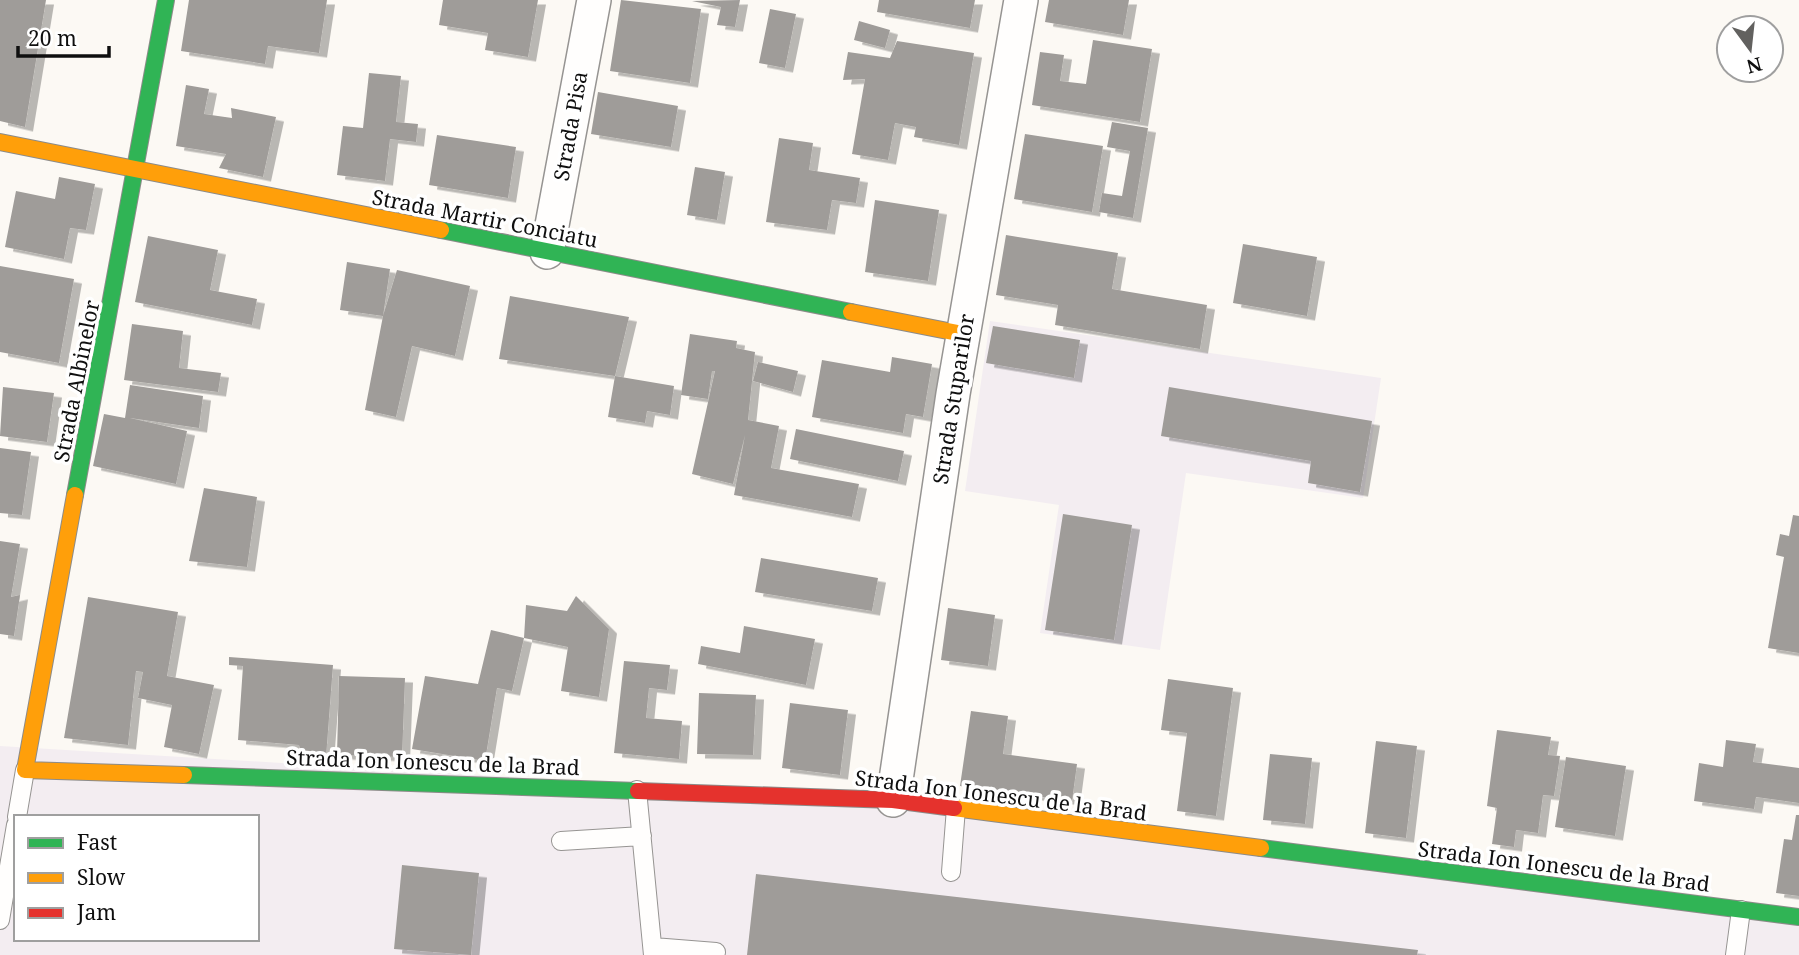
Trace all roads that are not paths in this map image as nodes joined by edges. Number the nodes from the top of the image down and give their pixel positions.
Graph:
1 (166, 0) edge
2 (594, 0) edge
3 (1021, 0) edge
4 (0, 142) edge
5 (137, 169) junction
6 (547, 252) junction
7 (963, 334) junction
8 (25, 770) junction
9 (637, 790) junction
10 (893, 800) junction
11 (956, 808) junction
12 (17, 815) edge
13 (642, 836) junction
14 (14, 837) edge
15 (561, 841) dead end
16 (951, 872) dead end
17 (1741, 910) junction
18 (1799, 917) edge
19 (0, 920) edge
20 (653, 951) edge
21 (716, 952) dead end
22 (1735, 955) edge

1 - 5 street, Strada Albinelor
2 - 6 street, Strada Pisa
3 - 7 street, Strada Stuparilor
4 - 5 street, Strada Martir Conciatu
5 - 6 street, Strada Martir Conciatu
5 - 8 street, Strada Albinelor
6 - 7 street, Strada Martir Conciatu
7 - 10 street, Strada Stuparilor
8 - 9 street, Strada Ion Ionescu de la Brad
8 - 12 lane
9 - 10 street, Strada Ion Ionescu de la Brad
9 - 13 lane
10 - 11 street, Strada Ion Ionescu de la Brad
11 - 16 lane
11 - 17 street, Strada Ion Ionescu de la Brad
13 - 15 lane
13 - 20 lane
14 - 19 lane
17 - 18 street, Strada Ion Ionescu de la Brad
17 - 22 lane
20 - 21 lane

